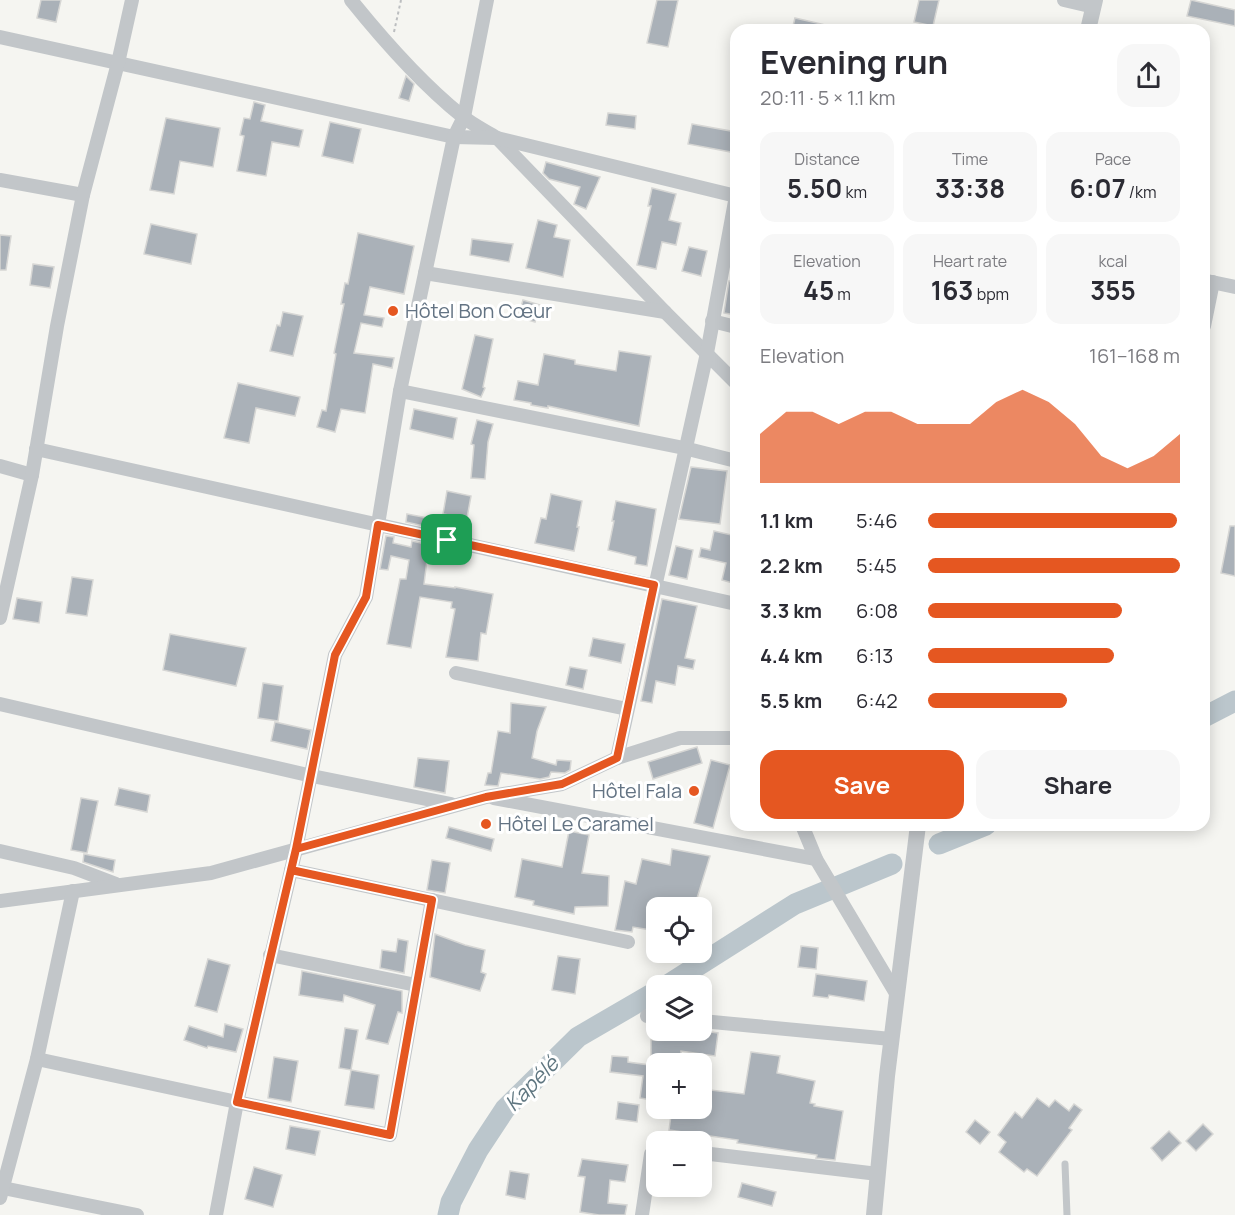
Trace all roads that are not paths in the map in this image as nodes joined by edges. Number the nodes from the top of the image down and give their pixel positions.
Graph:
1 (132, 0) edge
2 (351, 0) edge
3 (487, 0) edge
4 (1064, 0) edge
5 (1095, 3) edge
6 (1090, 24) edge
7 (0, 37) edge
8 (118, 63) junction
9 (464, 117) junction
10 (454, 137) junction
11 (497, 138) junction
12 (0, 180) edge
13 (83, 195) junction
14 (730, 195) edge
15 (730, 227) edge
16 (425, 273) junction
17 (1210, 281) edge
18 (1235, 286) edge
19 (665, 312) junction
20 (712, 321) junction
21 (730, 326) edge
22 (707, 353) junction
23 (730, 377) edge
24 (400, 391) junction
25 (684, 448) junction
26 (36, 449) junction
27 (730, 460) edge
28 (0, 466) edge
29 (32, 475) junction
30 (378, 525) junction
31 (654, 585) junction
32 (730, 603) edge
33 (0, 618) edge
34 (456, 673) dead end
35 (0, 704) edge
36 (627, 710) junction
37 (730, 738) edge
38 (617, 758) junction
39 (312, 776) junction
40 (486, 797) junction
41 (456, 805) junction
42 (804, 831) edge
43 (917, 831) edge
44 (296, 849) junction
45 (0, 851) edge
46 (816, 860) junction
47 (291, 870) junction
48 (118, 885) junction
49 (73, 891) junction
50 (432, 900) junction
51 (0, 901) edge
52 (628, 942) dead end
53 (270, 955) junction
54 (416, 985) junction
55 (897, 995) junction
56 (712, 1022) edge
57 (891, 1039) junction
58 (38, 1059) junction
59 (237, 1102) junction
60 (712, 1154) edge
61 (1065, 1164) dead end
62 (878, 1174) junction
63 (646, 1188) edge
64 (1, 1193) edge
65 (137, 1215) edge
66 (216, 1215) edge
67 (642, 1215) edge
68 (874, 1215) edge
69 (1067, 1215) edge

1 - 8 street
2 - 9 street
3 - 9 street
4 - 5 street
5 - 6 street
7 - 8 street
8 - 10 street
8 - 13 street
9 - 10 street
9 - 11 street
10 - 11 street
10 - 16 street
11 - 14 street
11 - 19 street
12 - 13 street
13 - 26 street
15 - 20 street
16 - 19 street
16 - 24 street
17 - 18 street
19 - 22 street
20 - 21 street
20 - 22 street
22 - 23 street
22 - 25 street
24 - 25 street
24 - 30 street
25 - 27 street
25 - 31 street
26 - 29 street
26 - 30 street
28 - 29 street
29 - 33 street
30 - 31 street
30 - 39 street
31 - 32 street
31 - 36 street
34 - 36 street
35 - 39 street
36 - 38 street
37 - 38 street
38 - 40 street
39 - 41 street
39 - 44 street
40 - 41 street
40 - 46 street
41 - 44 street
42 - 46 street
43 - 55 street
44 - 47 street
44 - 48 street
45 - 48 street
46 - 55 street
47 - 50 street
47 - 53 street
48 - 49 street
49 - 51 street
49 - 58 street
50 - 52 street
50 - 54 street
53 - 54 street
53 - 59 street
54 - 59 street
55 - 57 street
56 - 57 street
57 - 62 street
58 - 59 street
58 - 64 street
59 - 66 street
60 - 62 street
61 - 69 lane
62 - 68 street
63 - 67 street
64 - 65 street

